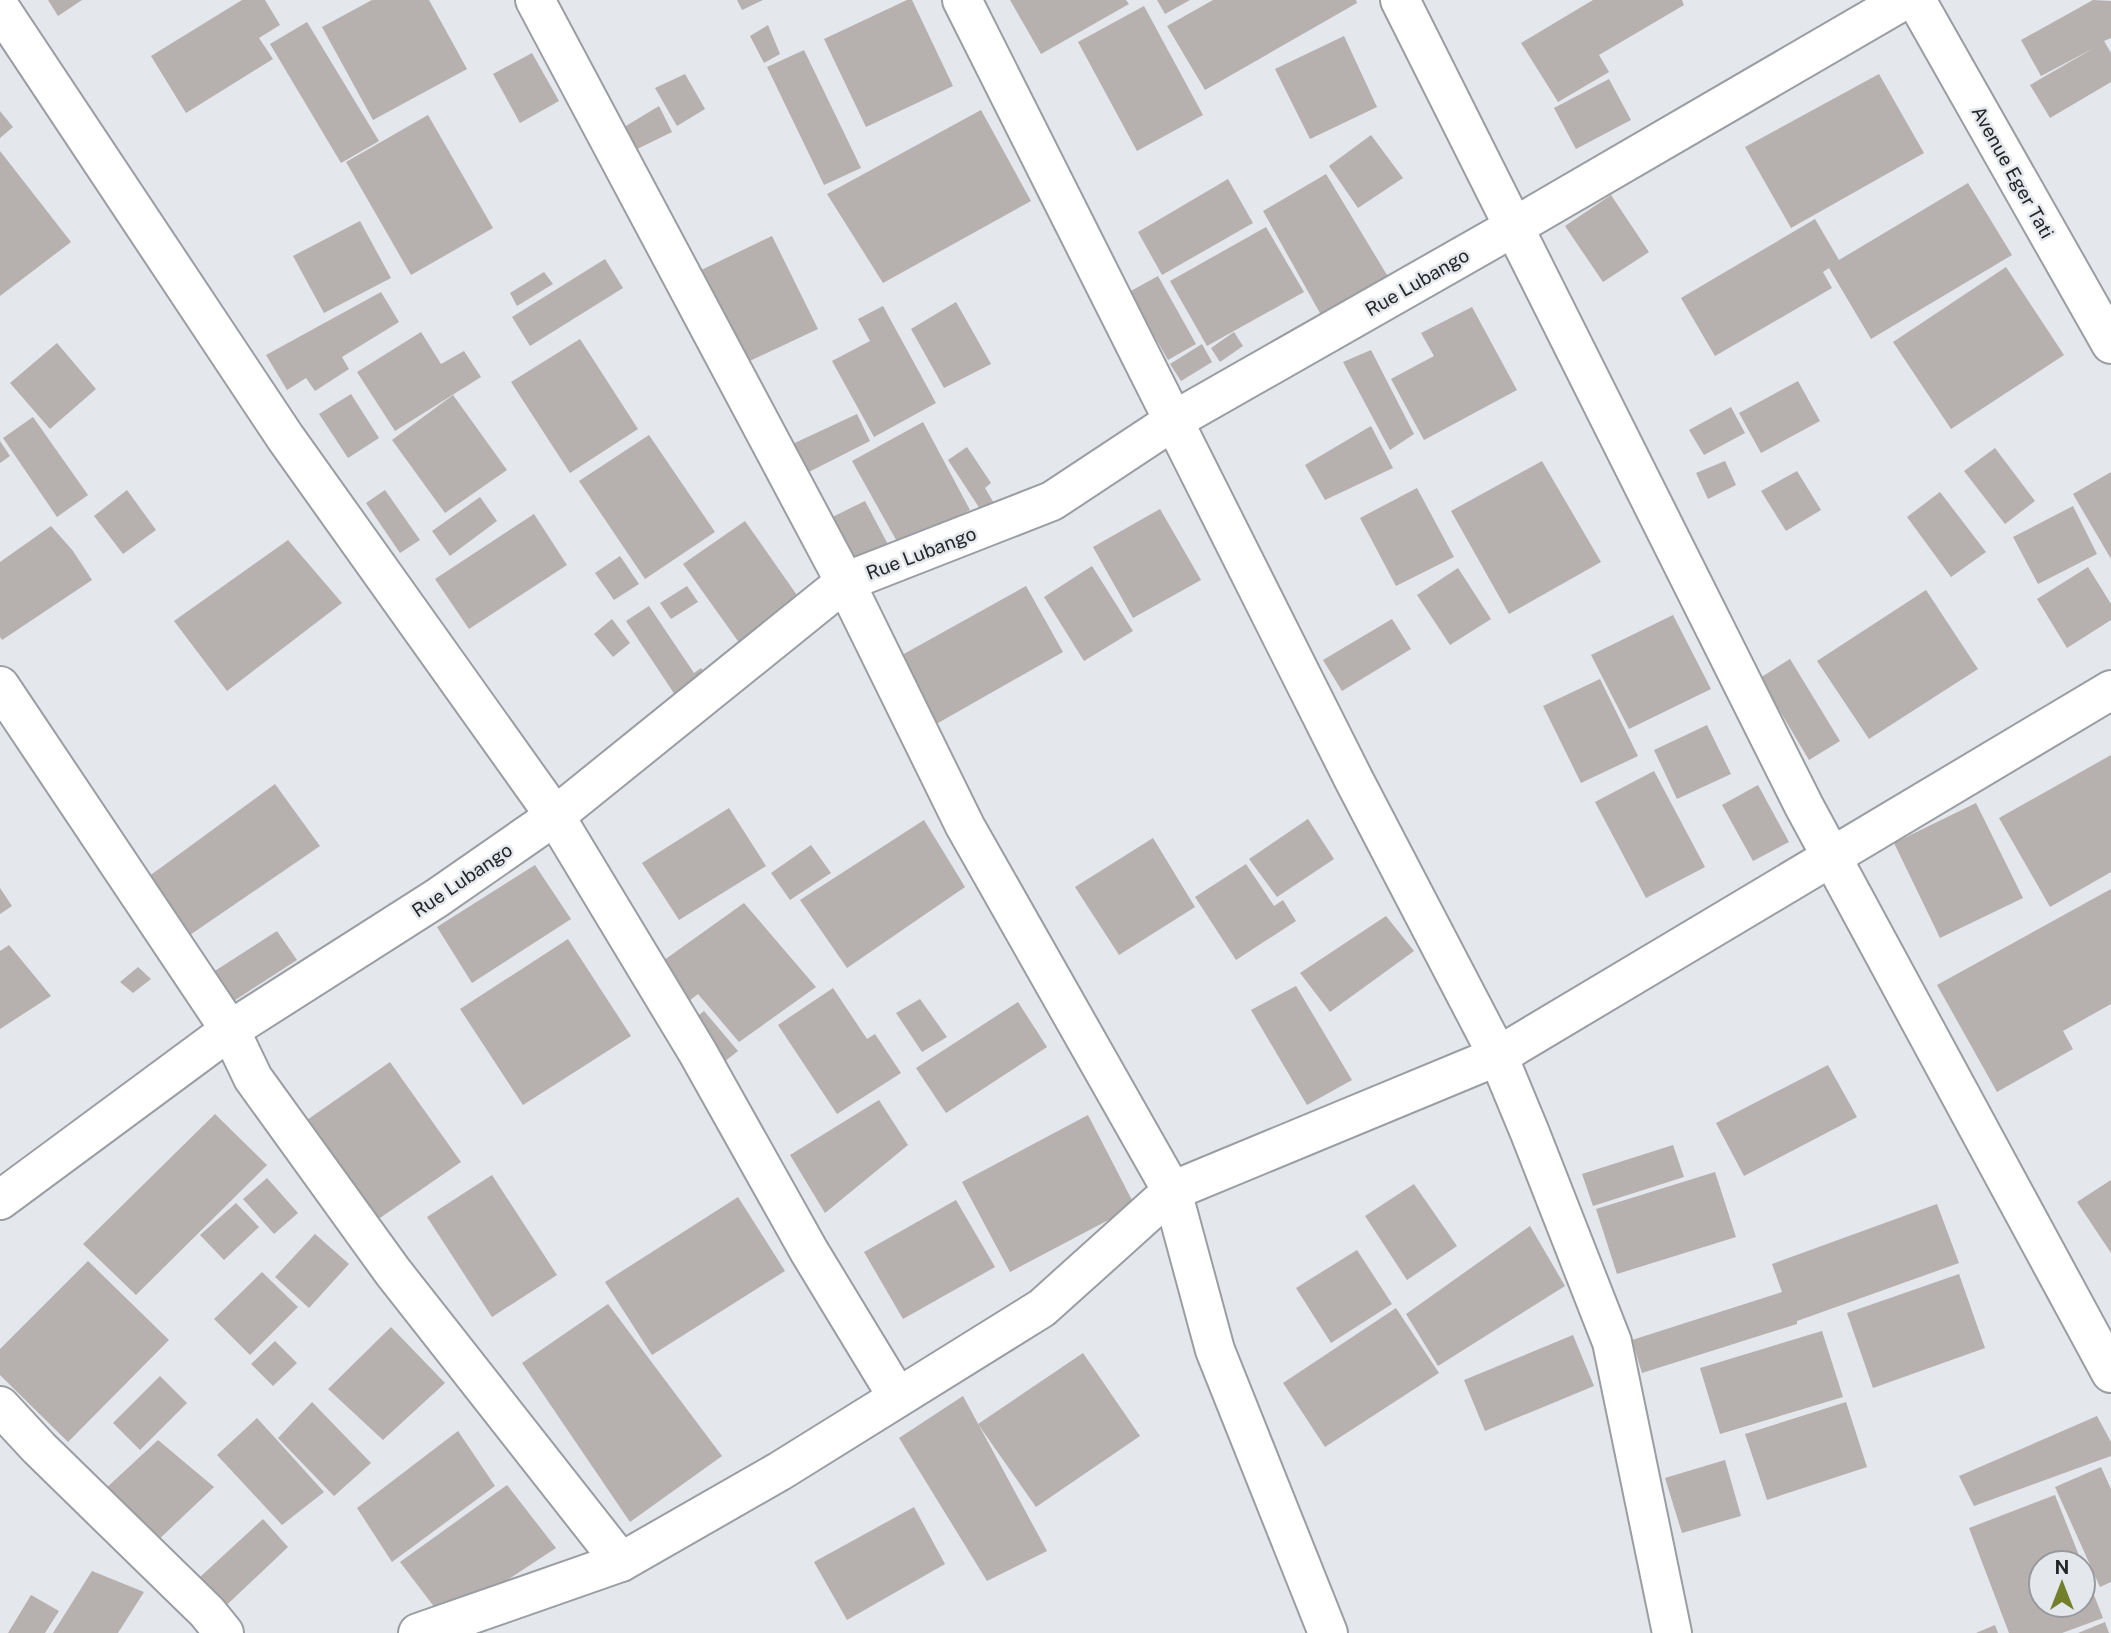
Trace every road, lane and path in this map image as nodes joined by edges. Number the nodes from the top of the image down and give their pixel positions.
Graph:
1 (535, 0) edge
2 (962, 0) edge
3 (1400, 0) edge
4 (1904, 0) edge
5 (1916, 0) edge
6 (0, 8) edge
7 (1512, 228) junction
8 (2111, 344) edge
9 (1173, 421) junction
10 (845, 582) junction
11 (0, 686) edge
12 (2111, 690) edge
13 (555, 816) junction
14 (1832, 857) junction
15 (230, 1030) junction
16 (1498, 1056) junction
17 (1172, 1191) junction
18 (0, 1200) edge
19 (2109, 1364) edge
20 (897, 1396) junction
21 (0, 1406) edge
22 (621, 1562) junction
23 (224, 1633) edge
24 (418, 1633) edge
25 (1328, 1633) edge
26 (1672, 1633) edge

1 - 10 street
2 - 9 street
3 - 7 street
4 - 7 street, Rue Lubango
5 - 8 street, Avenue Eger Tati
6 - 13 street
7 - 9 street, Rue Lubango
7 - 14 street
9 - 10 street, Rue Lubango
9 - 16 street
10 - 13 street, Rue Lubango
10 - 17 street
11 - 15 street
12 - 14 street
13 - 15 street, Rue Lubango
13 - 20 street
14 - 16 street
14 - 19 street
15 - 18 street, Rue Lubango
15 - 22 street
16 - 17 street
16 - 26 street
17 - 20 street
17 - 25 street
20 - 22 street
21 - 23 street
22 - 24 street

